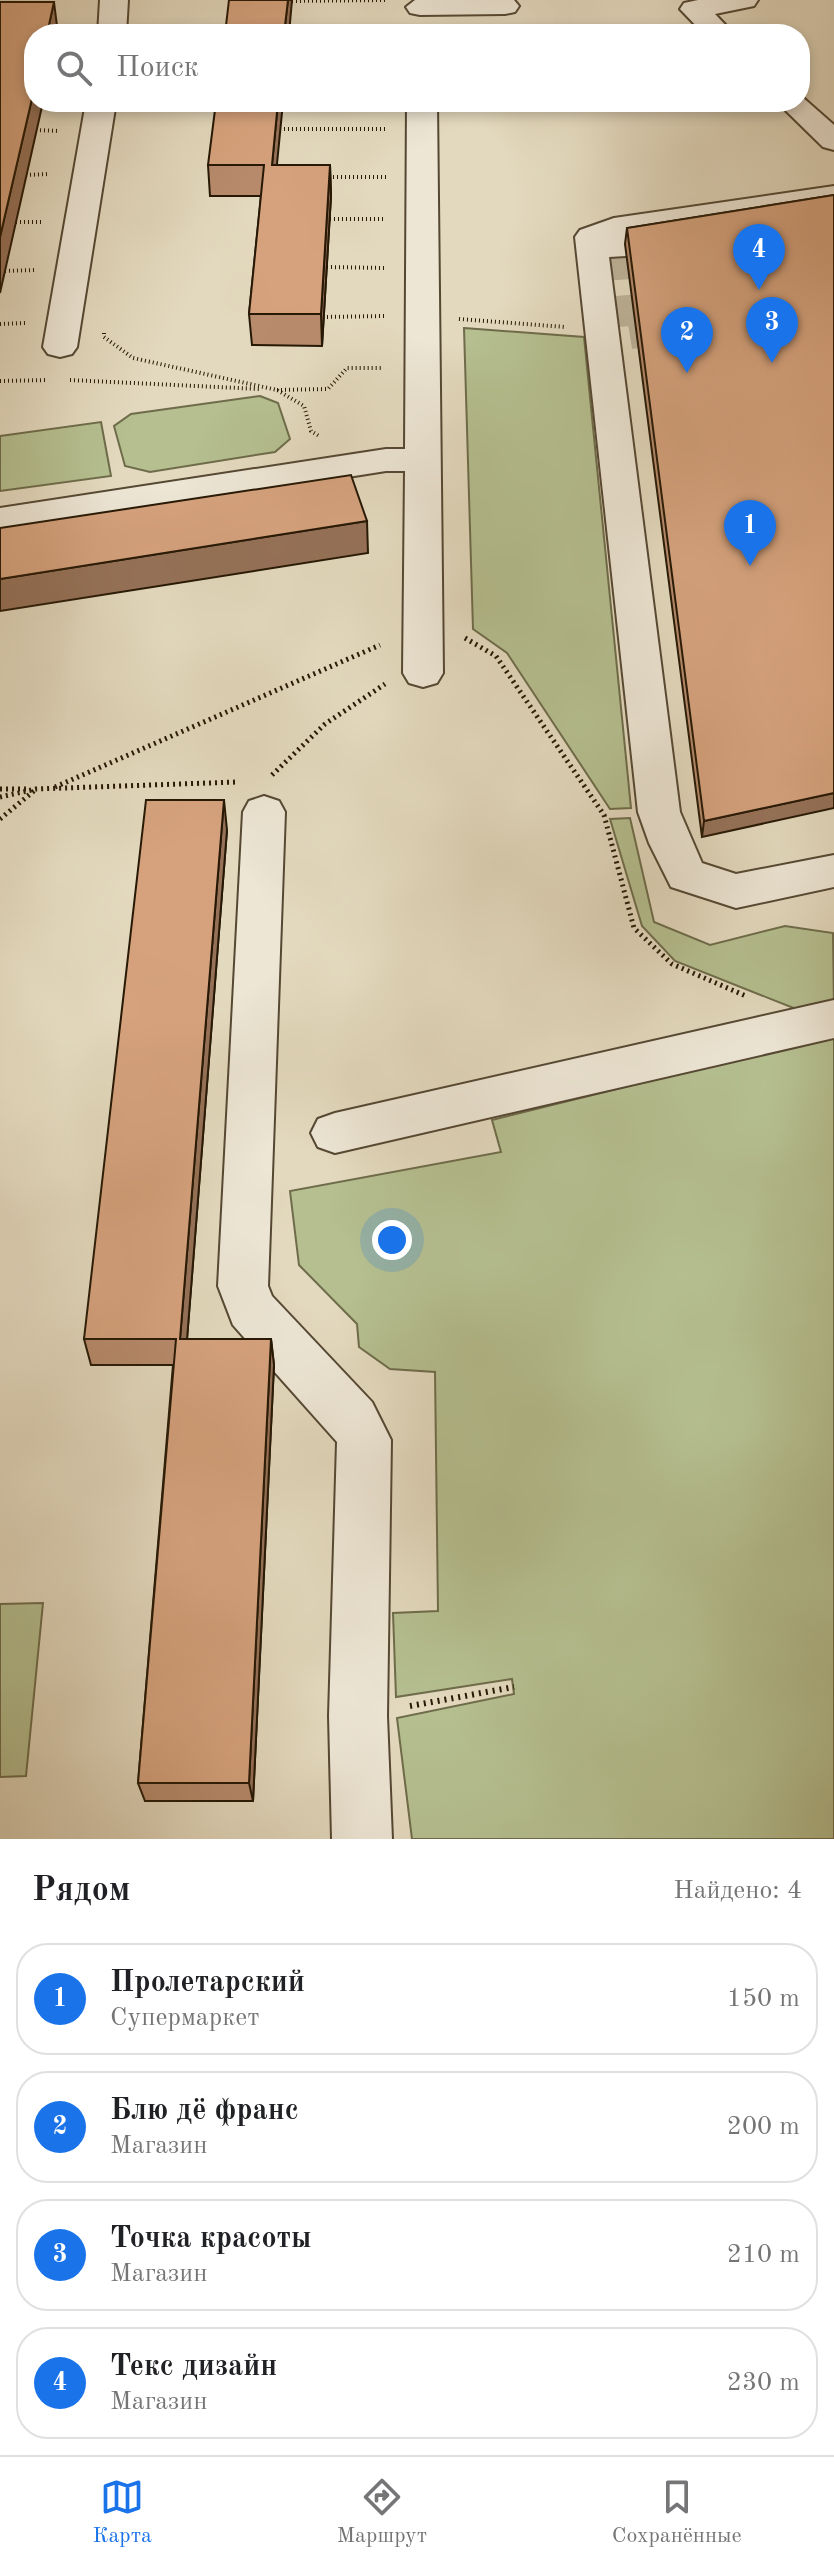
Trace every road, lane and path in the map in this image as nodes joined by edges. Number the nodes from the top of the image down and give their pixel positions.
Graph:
1 (114, 0) edge
2 (744, 0) edge
3 (292, 1) edge
4 (505, 6) dead end
5 (420, 14) edge
6 (113, 24) edge
7 (710, 24) edge
8 (99, 112) edge
9 (803, 112) edge
10 (422, 116) edge
11 (280, 129) edge
12 (834, 141) edge
13 (318, 177) edge
14 (422, 177) junction
15 (834, 195) edge
16 (330, 219) edge
17 (423, 219) junction
18 (327, 267) edge
19 (422, 268) junction
20 (323, 317) edge
21 (423, 317) junction
22 (602, 330) junction
23 (61, 335) joint
24 (387, 368) dead end
25 (60, 380) dead end
26 (277, 390) junction
27 (422, 460) junction
28 (364, 463) junction
29 (0, 520) edge
30 (422, 612) junction
31 (394, 639) dead end
32 (423, 666) joint
33 (0, 789) edge
34 (36, 789) junction
35 (51, 789) junction
36 (259, 792) junction
37 (0, 797) edge
38 (0, 819) edge
39 (834, 871) edge
40 (824, 1021) edge
41 (335, 1133) dead end
42 (514, 1687) dead end
43 (358, 1716) junction
44 (362, 1839) edge

1 - 6 lane
2 - 7 lane
3 - 5 path
4 - 5 lane
8 - 23 lane
9 - 12 lane
10 - 11 path
10 - 14 lane
13 - 14 path
14 - 17 lane
15 - 22 lane
16 - 17 path
17 - 19 lane
18 - 19 path
19 - 21 lane
20 - 21 path
21 - 22 path
21 - 27 lane
22 - 39 lane
23 - 26 path
24 - 26 path
25 - 26 path
26 - 28 path
27 - 28 lane
27 - 30 lane
28 - 29 lane
30 - 32 lane
30 - 40 path
31 - 35 path
32 - 36 path
33 - 34 path
34 - 35 path
34 - 37 path
34 - 38 path
35 - 36 path
36 - 43 lane
40 - 41 lane
42 - 43 path
43 - 44 lane

